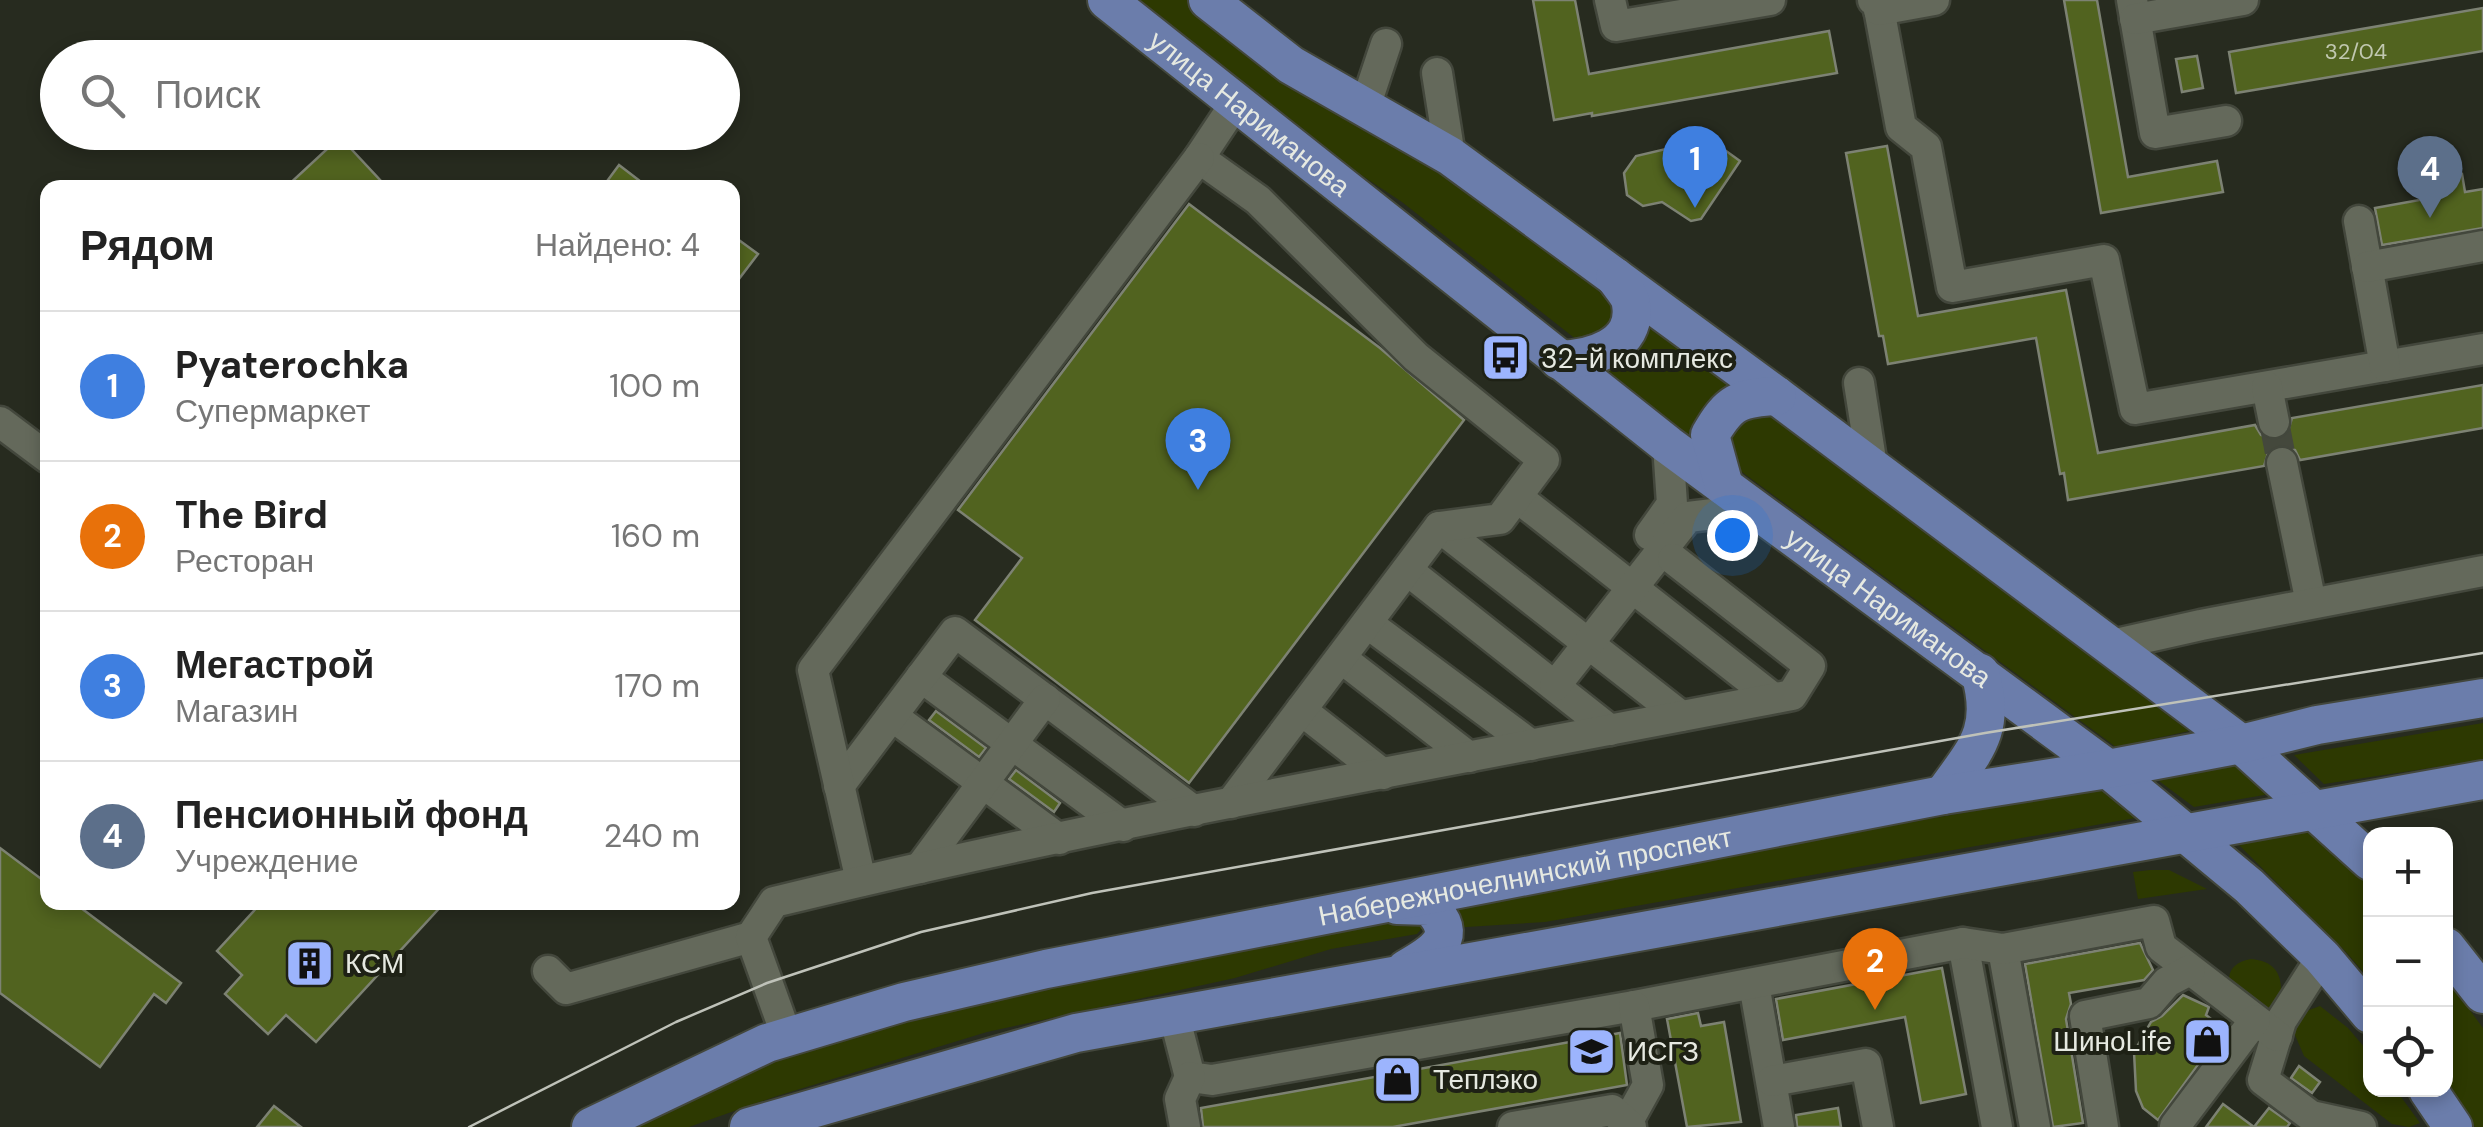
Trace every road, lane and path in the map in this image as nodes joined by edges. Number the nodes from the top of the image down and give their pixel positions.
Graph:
1 (1107, 0) edge
2 (1208, 0) edge
3 (1610, 0) edge
4 (1770, 0) edge
5 (1934, 0) edge
6 (2243, 0) edge
7 (1876, 5) edge
8 (2133, 9) edge
9 (1386, 44) dead end
10 (1437, 73) dead end
11 (1237, 101) junction
12 (1365, 107) junction
13 (2226, 121) dead end
14 (1450, 156) junction
15 (1199, 158) junction
16 (2359, 221) dead end
17 (2483, 246) edge
18 (2368, 267) junction
19 (1614, 276) junction
20 (2483, 350) edge
21 (1559, 360) junction
22 (2385, 366) junction
23 (1858, 383) dead end
24 (2266, 387) junction
25 (1776, 396) junction
26 (0, 422) edge
27 (2274, 422) tunnel mouth
28 (1668, 445) junction
29 (40, 452) edge
30 (2282, 463) tunnel mouth
31 (1872, 466) junction
32 (1724, 486) junction
33 (1516, 497) junction
34 (1755, 509) junction
35 (1440, 527) junction
36 (1673, 559) dead end
37 (1407, 570) junction
38 (2483, 570) edge
39 (1625, 582) junction
40 (2310, 603) junction
41 (1368, 622) junction
42 (1582, 639) junction
43 (2112, 646) junction
44 (1340, 658) junction
45 (1980, 673) junction
46 (922, 677) junction
47 (1549, 682) junction
48 (1773, 698) junction
49 (2483, 698) edge
50 (1045, 699) junction
51 (1301, 710) junction
52 (892, 716) junction
53 (1680, 716) junction
54 (1610, 730) junction
55 (1012, 744) junction
56 (2241, 744) junction
57 (1531, 745) junction
58 (1470, 757) junction
59 (2108, 769) junction
60 (1383, 774) junction
61 (2483, 780) edge
62 (983, 784) junction
63 (839, 786) junction
64 (1943, 795) junction
65 (2400, 795) junction
66 (1231, 803) junction
67 (1194, 811) junction
68 (2318, 811) junction
69 (1123, 826) junction
70 (2382, 827) edge
71 (2190, 835) junction
72 (1059, 839) junction
73 (2363, 854) edge
74 (920, 868) junction
75 (861, 881) junction
76 (1381, 904) junction
77 (751, 937) junction
78 (1962, 944) junction
79 (2004, 948) junction
80 (2322, 957) junction
81 (2453, 957) edge
82 (2190, 970) junction
83 (548, 971) dead end
84 (1395, 975) junction
85 (1754, 984) junction
86 (2483, 994) edge
87 (1634, 1006) junction
88 (2364, 1007) edge
89 (1174, 1015) junction
90 (2266, 1028) junction
91 (786, 1038) junction
92 (1190, 1077) junction
93 (1772, 1081) junction
94 (2433, 1097) edge
95 (1629, 1125) edge
96 (2174, 1126) edge
97 (591, 1127) edge
98 (749, 1127) edge
99 (1186, 1127) edge
100 (1513, 1127) edge
101 (1779, 1127) edge
102 (1878, 1127) edge
103 (1997, 1127) edge
104 (2035, 1127) edge
105 (2103, 1127) edge
106 (2361, 1127) edge
107 (2453, 1127) edge

1 - 11 main road, улица Нариманова
2 - 12 main road
3 - 4 street
5 - 7 street
6 - 8 street
7 - 24 street
8 - 13 street
9 - 12 street
10 - 14 street
11 - 15 street
11 - 21 main road, улица Нариманова
12 - 14 main road
14 - 19 main road
15 - 33 street
15 - 63 street
16 - 18 street
17 - 18 street
18 - 22 street
19 - 21 main road
19 - 25 main road
20 - 22 street
21 - 28 main road, улица Нариманова
22 - 24 street
23 - 31 street
24 - 27 street
25 - 31 main road
25 - 32 main road
26 - 29 street
28 - 32 main road, улица Нариманова
28 - 39 street
30 - 40 street
31 - 43 main road
32 - 34 main road, улица Нариманова
33 - 35 street
33 - 39 street
34 - 39 street
34 - 45 main road, улица Нариманова
35 - 37 street
35 - 42 street
36 - 48 street
37 - 41 street
37 - 47 street
38 - 40 street
39 - 42 street
39 - 48 street
40 - 43 street
41 - 44 street
41 - 57 street
42 - 47 street
42 - 53 street
43 - 56 main road
44 - 51 street
44 - 58 street
45 - 59 main road, улица Нариманова
45 - 64 main road
46 - 50 street
46 - 52 street
46 - 55 street
47 - 54 street
48 - 53 street
49 - 56 main road, Набережночелнинский проспект
50 - 55 street
50 - 67 street
51 - 60 street
51 - 66 street
52 - 62 street
52 - 63 street
53 - 54 street
54 - 57 street
55 - 62 street
55 - 69 street
56 - 59 main road, Набережночелнинский проспект
56 - 68 main road
57 - 58 street
58 - 60 street
59 - 64 main road, Набережночелнинский проспект
59 - 71 main road, улица Нариманова
60 - 66 street
61 - 65 main road
62 - 72 street
62 - 74 street
63 - 75 street
64 - 76 main road, Набережночелнинский проспект
65 - 68 main road
65 - 70 main road
66 - 67 street
67 - 69 street
68 - 71 main road
68 - 73 main road
69 - 72 street
71 - 80 main road, улица Нариманова
71 - 84 main road
72 - 74 street
74 - 75 street
75 - 77 street
76 - 84 main road
76 - 91 main road, Набережночелнинский проспект
77 - 83 street
77 - 91 street
78 - 79 street
78 - 85 street
78 - 103 street
79 - 82 street
79 - 104 street
80 - 88 main road, улица Нариманова
80 - 90 street
81 - 86 main road
82 - 90 street
82 - 105 street
84 - 89 main road
85 - 87 street
85 - 93 street
87 - 92 street
87 - 95 street
89 - 92 street
89 - 98 main road
90 - 96 street
90 - 106 street
91 - 97 main road, Набережночелнинский проспект
92 - 99 street
93 - 101 street
93 - 102 street
94 - 107 main road
95 - 100 street

